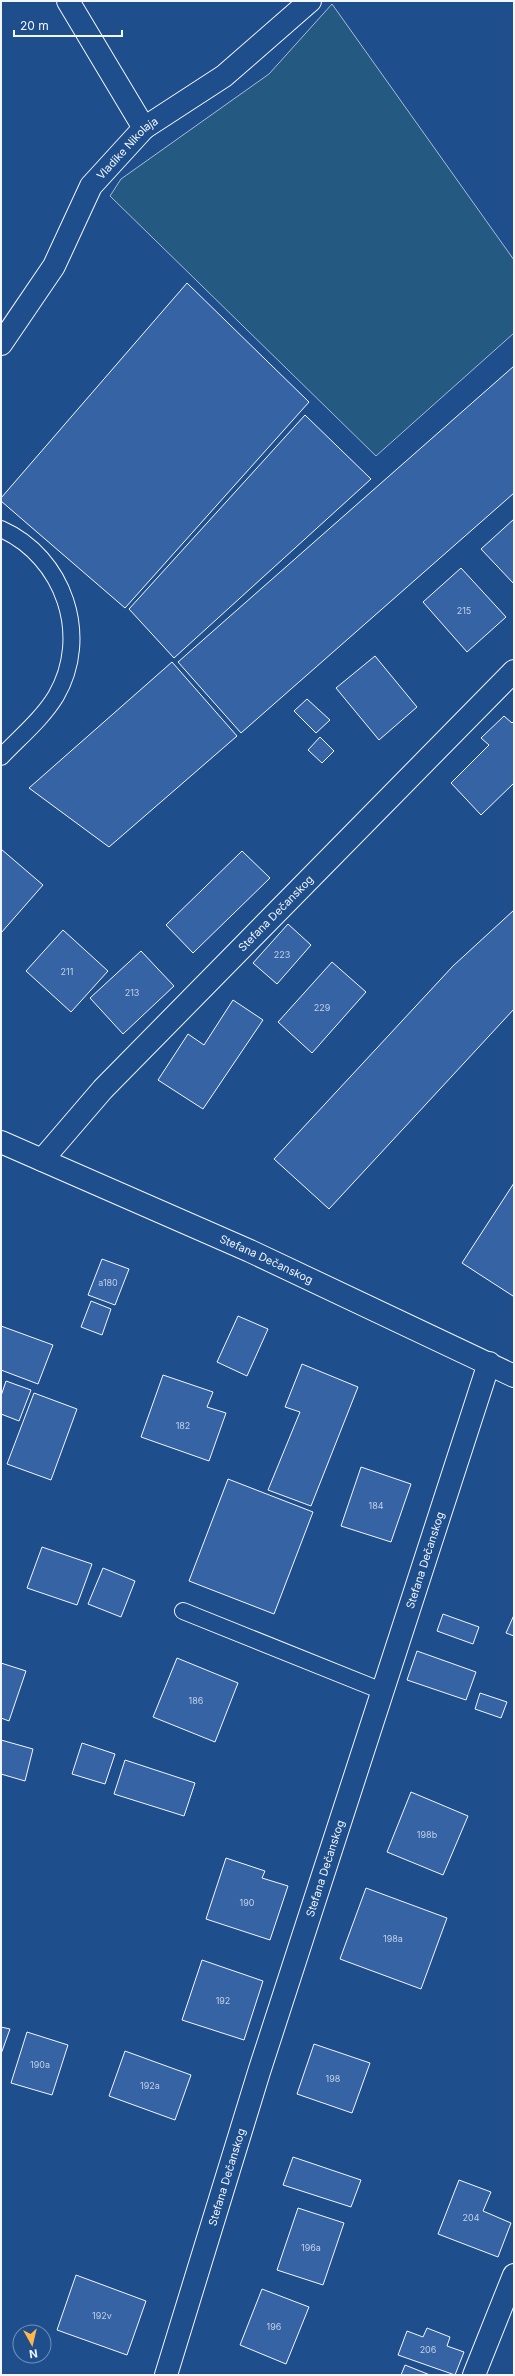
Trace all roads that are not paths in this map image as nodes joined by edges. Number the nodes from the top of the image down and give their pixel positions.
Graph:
1 (68, 1) edge
2 (310, 1) edge
3 (144, 128) junction
4 (1, 344) edge
5 (1, 529) edge
6 (514, 671) edge
7 (1, 757) edge
8 (1, 1142) edge
9 (42, 1160) junction
10 (489, 1363) junction
11 (514, 1376) edge
12 (183, 1611) dead end
13 (382, 1691) junction
14 (514, 2275) edge
15 (166, 2375) edge
16 (474, 2375) edge

1 - 3 street
2 - 3 street, Vladike Nikolaja
3 - 4 street, Vladike Nikolaja
5 - 7 lane
6 - 9 street, Stefana Dečanskog
8 - 9 street, Stefana Dečanskog
9 - 10 street, Stefana Dečanskog
10 - 11 street, Stefana Dečanskog
10 - 13 street, Stefana Dečanskog
12 - 13 lane
13 - 15 street, Stefana Dečanskog
14 - 16 street

